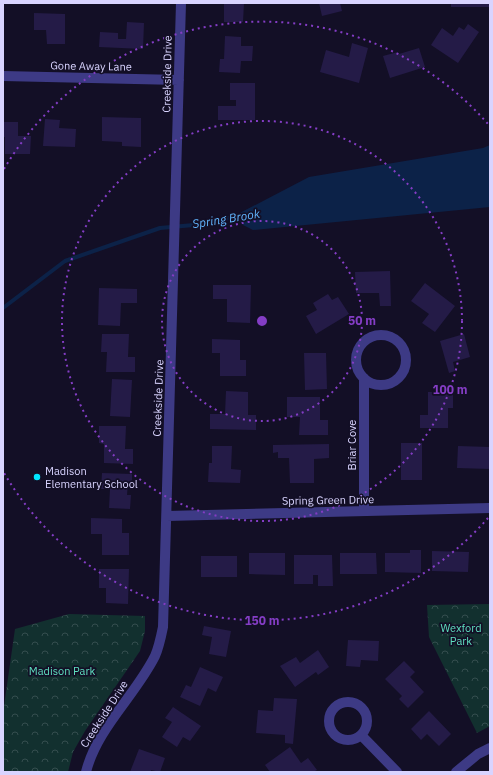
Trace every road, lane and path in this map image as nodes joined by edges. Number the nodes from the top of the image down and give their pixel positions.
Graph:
1 (181, 3) edge
2 (3, 76) edge
3 (179, 80) junction
4 (364, 378) junction
5 (490, 508) edge
6 (364, 511) junction
7 (167, 516) junction
8 (361, 736) dead end
9 (490, 748) edge
10 (86, 772) edge
11 (397, 772) edge
12 (456, 772) edge

1 - 3 street, Creekside Drive
2 - 3 street, Gone Away Lane
3 - 7 street, Creekside Drive
4 - 4 street, Briar Cove
4 - 6 street, Briar Cove
5 - 6 street, Spring Green Drive
6 - 7 street, Spring Green Drive
7 - 10 street, Creekside Drive
8 - 11 street
9 - 12 street

